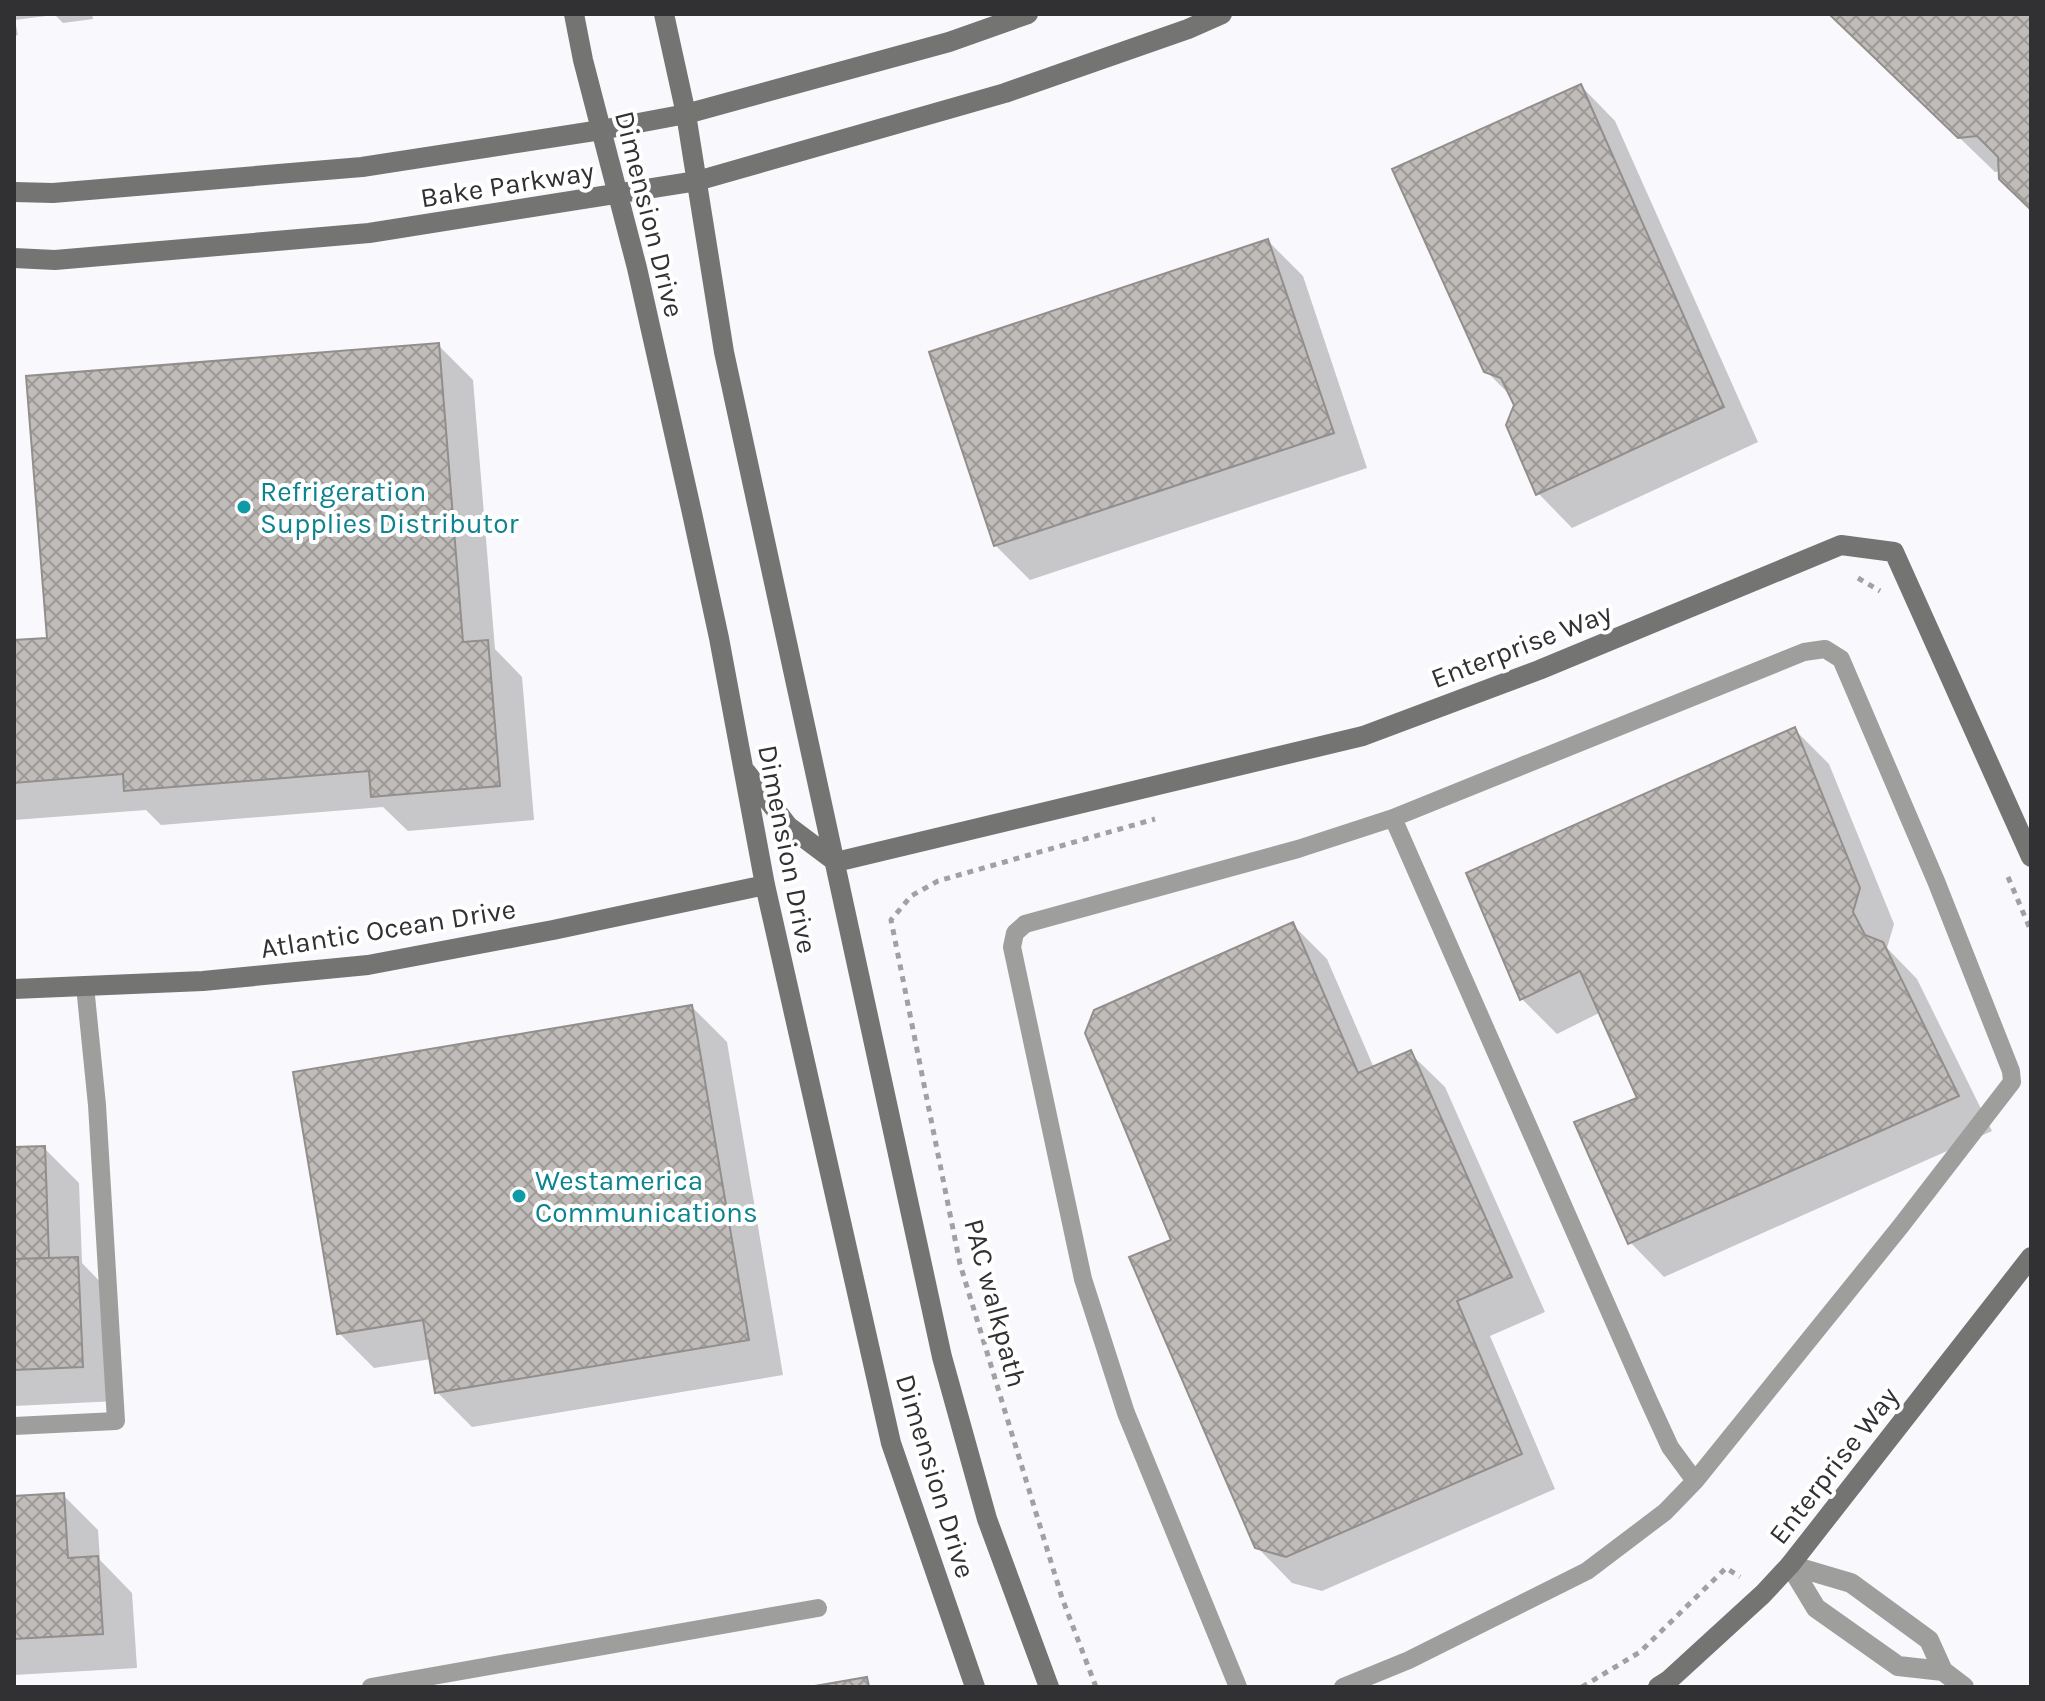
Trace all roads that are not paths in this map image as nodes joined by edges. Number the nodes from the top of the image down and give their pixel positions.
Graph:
1 (574, 14) edge
2 (664, 14) edge
3 (1028, 14) edge
4 (1222, 14) edge
5 (686, 114) junction
6 (601, 130) junction
7 (697, 181) junction
8 (14, 192) edge
9 (618, 195) junction
10 (14, 258) edge
11 (743, 768) junction
12 (1393, 818) junction
13 (2031, 857) edge
14 (836, 862) junction
15 (765, 885) junction
16 (85, 986) junction
17 (14, 989) edge
18 (2031, 1257) edge
19 (14, 1426) edge
20 (1695, 1481) junction
21 (1790, 1565) junction
22 (818, 1608) dead end
23 (1943, 1671) junction
24 (371, 1687) edge
25 (975, 1687) edge
26 (1049, 1687) edge
27 (1238, 1687) edge
28 (1343, 1687) edge
29 (1658, 1687) edge
30 (1964, 1687) edge

1 - 6 main road, Dimension Drive
2 - 5 main road, Dimension Drive
3 - 5 main road, Bake Parkway
4 - 7 main road, Bake Parkway
5 - 6 main road, Bake Parkway
5 - 7 main road, Dimension Drive
6 - 8 main road, Bake Parkway
6 - 9 main road, Dimension Drive
7 - 9 main road, Bake Parkway
7 - 14 main road, Dimension Drive
9 - 10 main road, Bake Parkway
9 - 11 main road, Dimension Drive
11 - 14 main road
11 - 15 main road, Dimension Drive
12 - 20 lane
12 - 20 lane
12 - 27 lane
13 - 14 main road, Enterprise Way
14 - 26 main road, Dimension Drive
15 - 16 main road, Atlantic Ocean Drive
15 - 25 main road, Dimension Drive
16 - 17 main road, Atlantic Ocean Drive
16 - 19 lane
18 - 21 main road, Enterprise Way
20 - 28 lane
21 - 23 street
21 - 23 street
21 - 29 main road, Enterprise Way
22 - 24 lane
23 - 30 street

